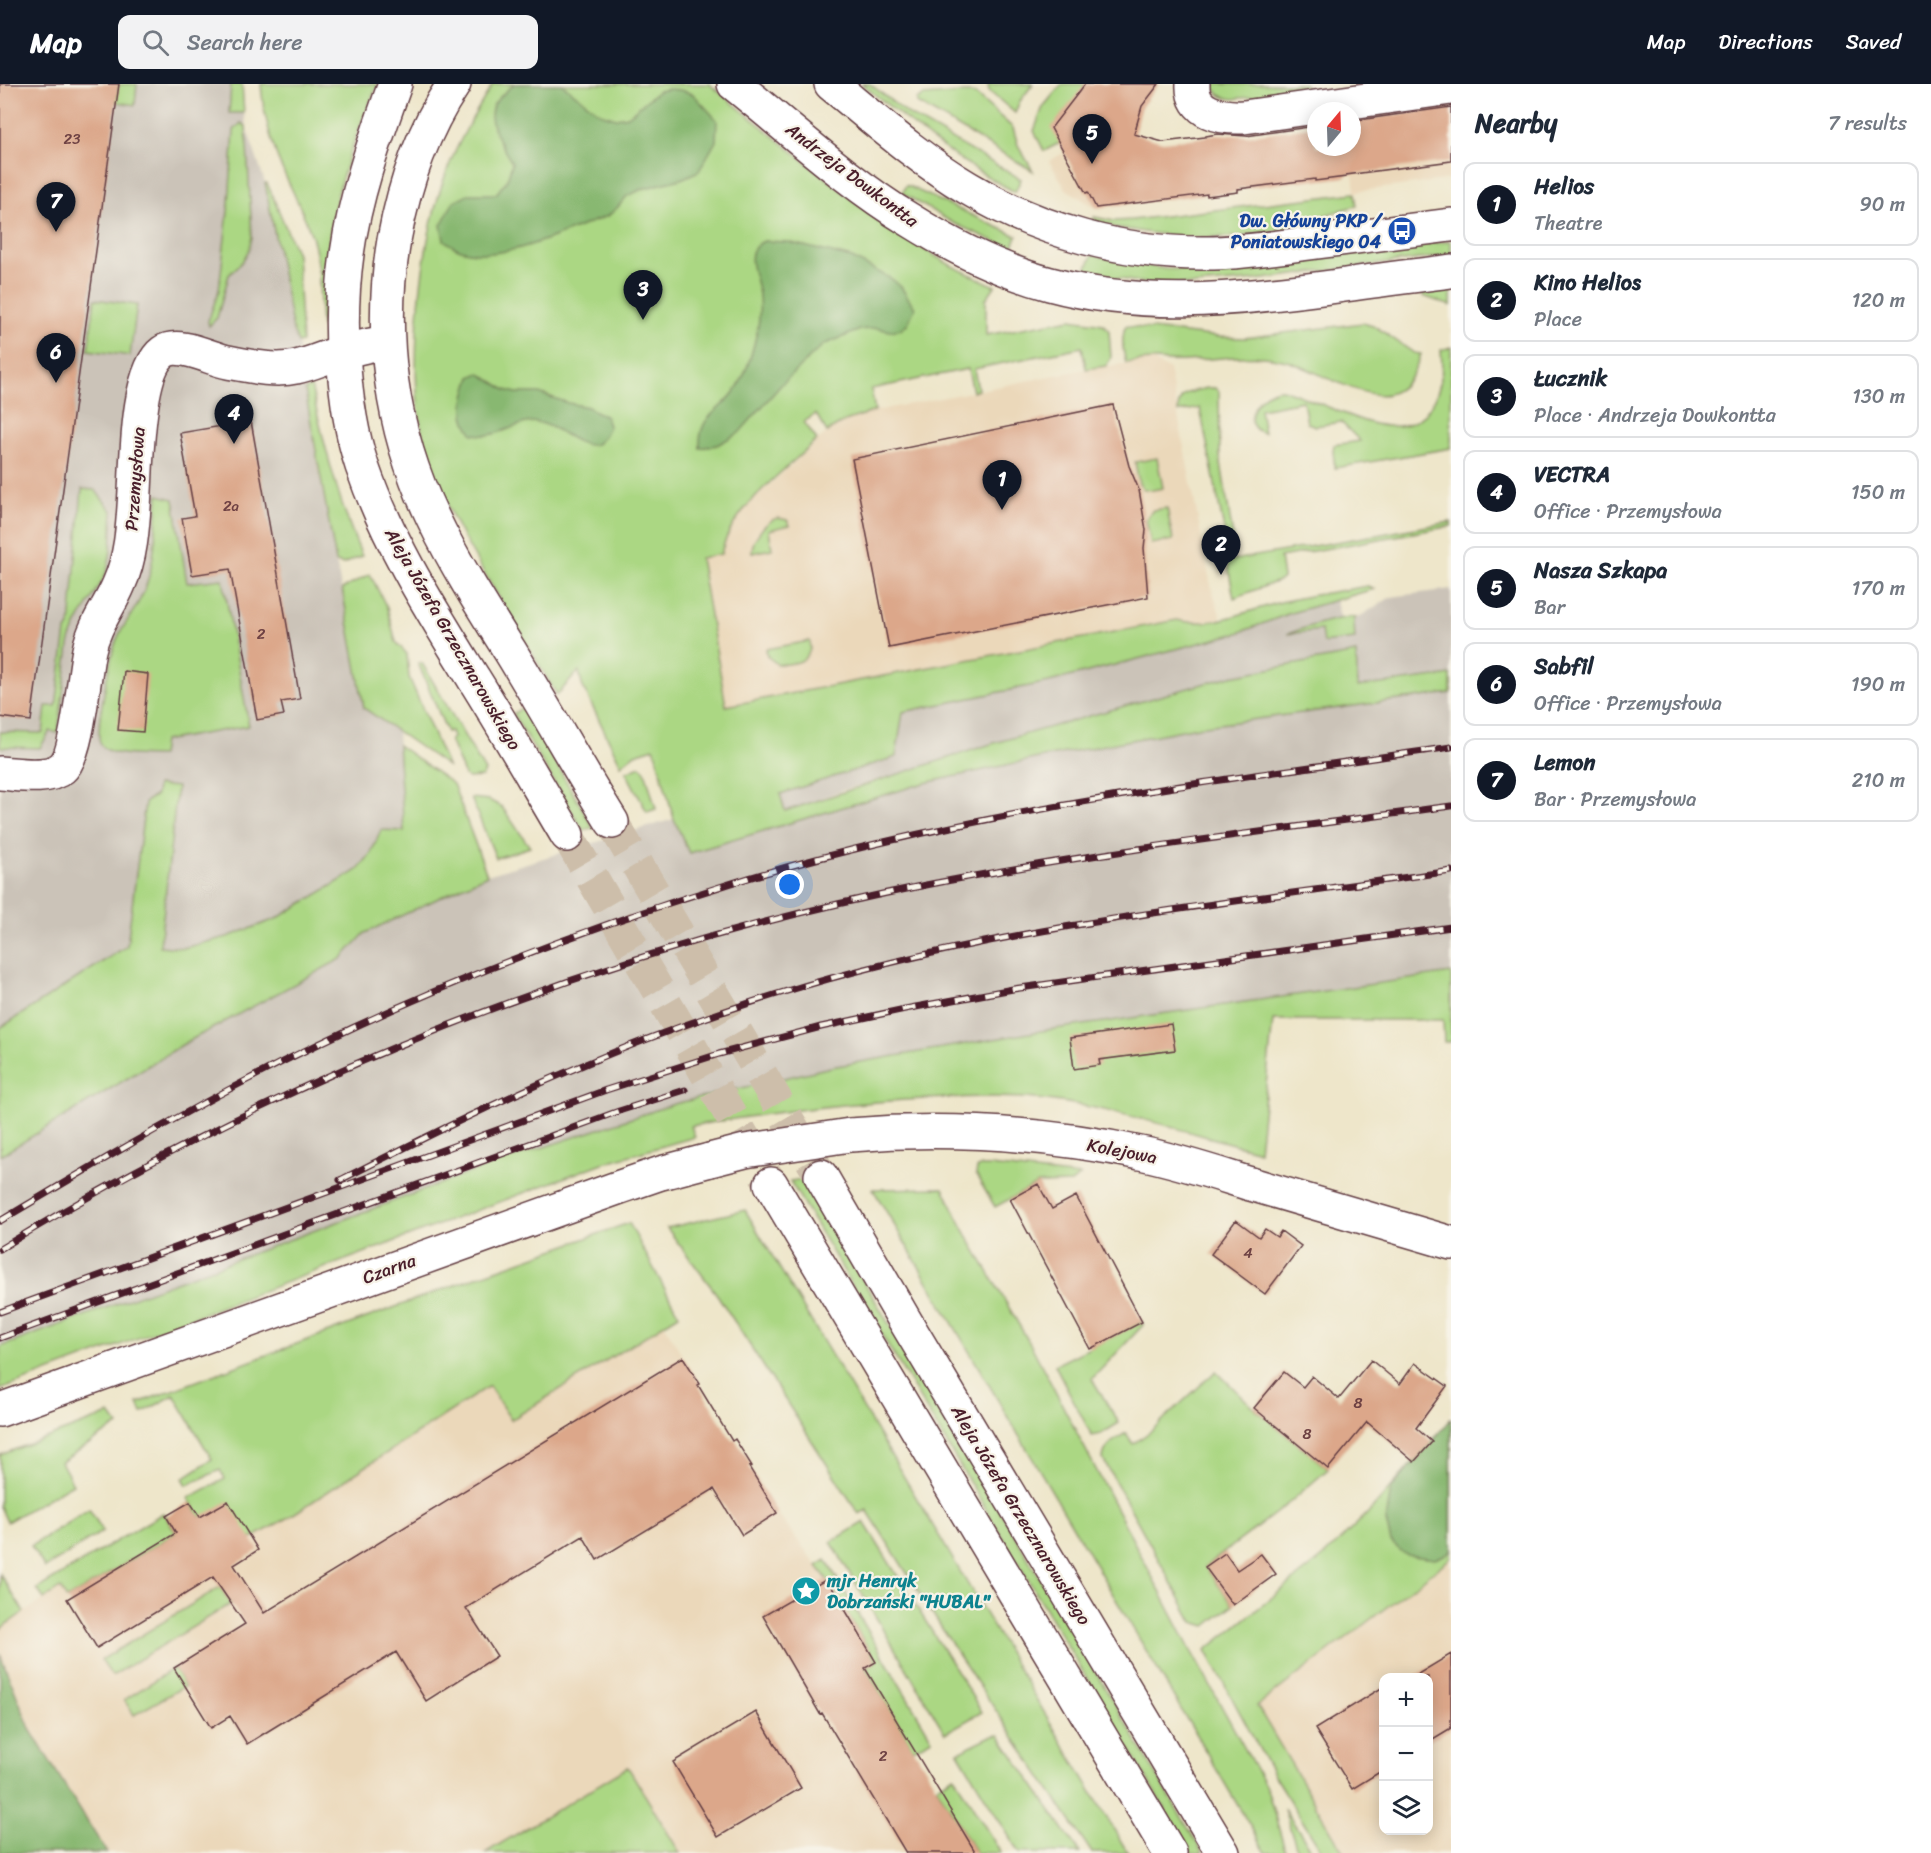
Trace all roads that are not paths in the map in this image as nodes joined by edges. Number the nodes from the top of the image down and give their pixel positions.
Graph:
1 (395, 84) edge
2 (403, 84) edge
3 (454, 84) edge
4 (734, 84) edge
5 (831, 84) edge
6 (1193, 84) edge
7 (1451, 88) edge
8 (384, 116) junction
9 (1451, 225) edge
10 (1451, 272) edge
11 (387, 341) junction
12 (344, 352) junction
13 (0, 773) edge
14 (612, 822) tunnel mouth
15 (567, 835) tunnel mouth
16 (783, 1145) joint
17 (821, 1176) tunnel mouth
18 (771, 1184) tunnel mouth
19 (1451, 1243) edge
20 (0, 1410) edge
21 (1170, 1853) edge
22 (1223, 1853) edge

1 - 8 main road, Aleja Józefa Grzecznarowskiego
2 - 8 main road
3 - 11 main road
4 - 10 main road, Andrzeja Dowkontta
5 - 9 main road
6 - 7 main road
8 - 12 main road, Aleja Józefa Grzecznarowskiego
11 - 12 main road, Przemysłowa
11 - 14 main road
12 - 13 main road, Przemysłowa
12 - 15 main road, Aleja Józefa Grzecznarowskiego
16 - 19 main road, Kolejowa, bridge
16 - 20 main road, Czarna, bridge
17 - 22 main road, Aleja Józefa Grzecznarowskiego
18 - 21 main road

